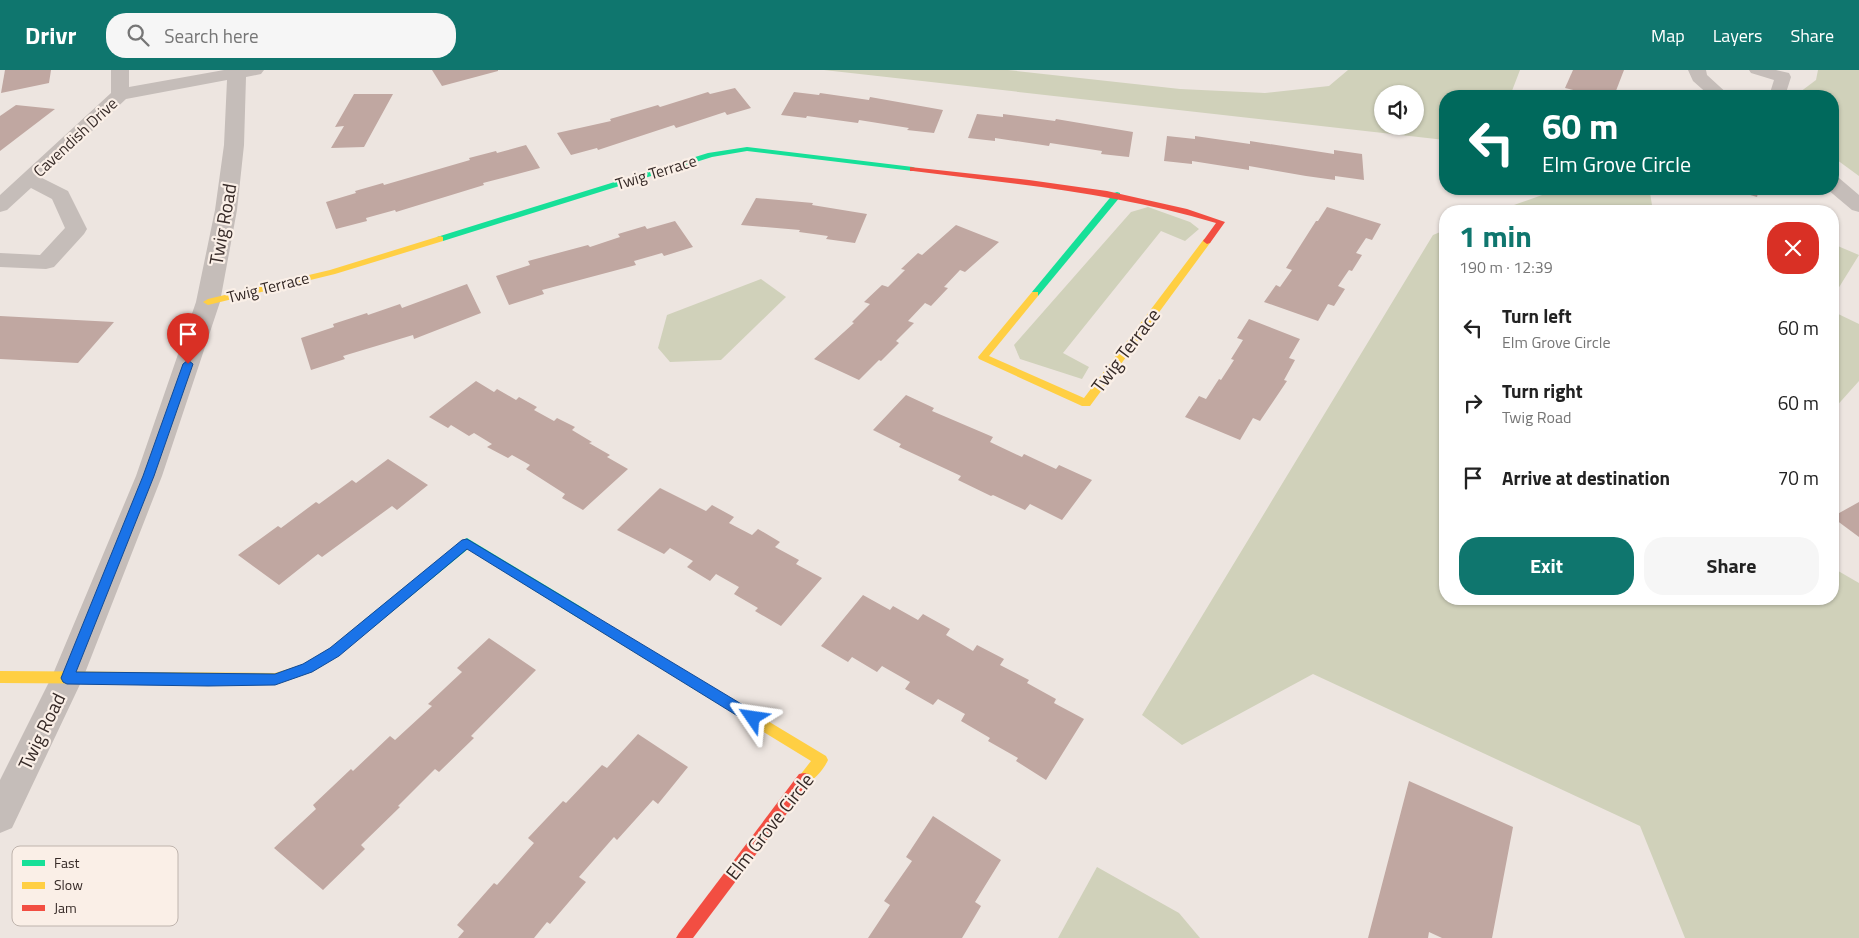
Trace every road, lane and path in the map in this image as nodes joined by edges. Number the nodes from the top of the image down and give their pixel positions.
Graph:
1 (120, 70) edge
2 (1697, 70) edge
3 (1758, 70) edge
4 (244, 71) edge
5 (1714, 90) edge
6 (1779, 90) edge
7 (120, 94) junction
8 (29, 179) junction
9 (1839, 188) edge
10 (1117, 195) junction
11 (0, 206) edge
12 (1859, 206) edge
13 (0, 260) edge
14 (208, 302) junction
15 (0, 677) edge
16 (67, 678) junction
17 (0, 816) edge
18 (684, 938) edge

1 - 7 street, Cavendish Drive
2 - 5 street
3 - 6 lane
4 - 7 street, Cavendish Drive
4 - 14 street, Twig Road
7 - 8 street, Cavendish Drive
8 - 11 street, Cavendish Drive
8 - 13 street, Cavendish Drive
9 - 12 street
10 - 10 street, Twig Terrace
10 - 14 street, Twig Terrace
14 - 16 street, Twig Road
15 - 16 street, Elm Grove Circle
16 - 17 street, Twig Road
16 - 18 street, Elm Grove Circle

